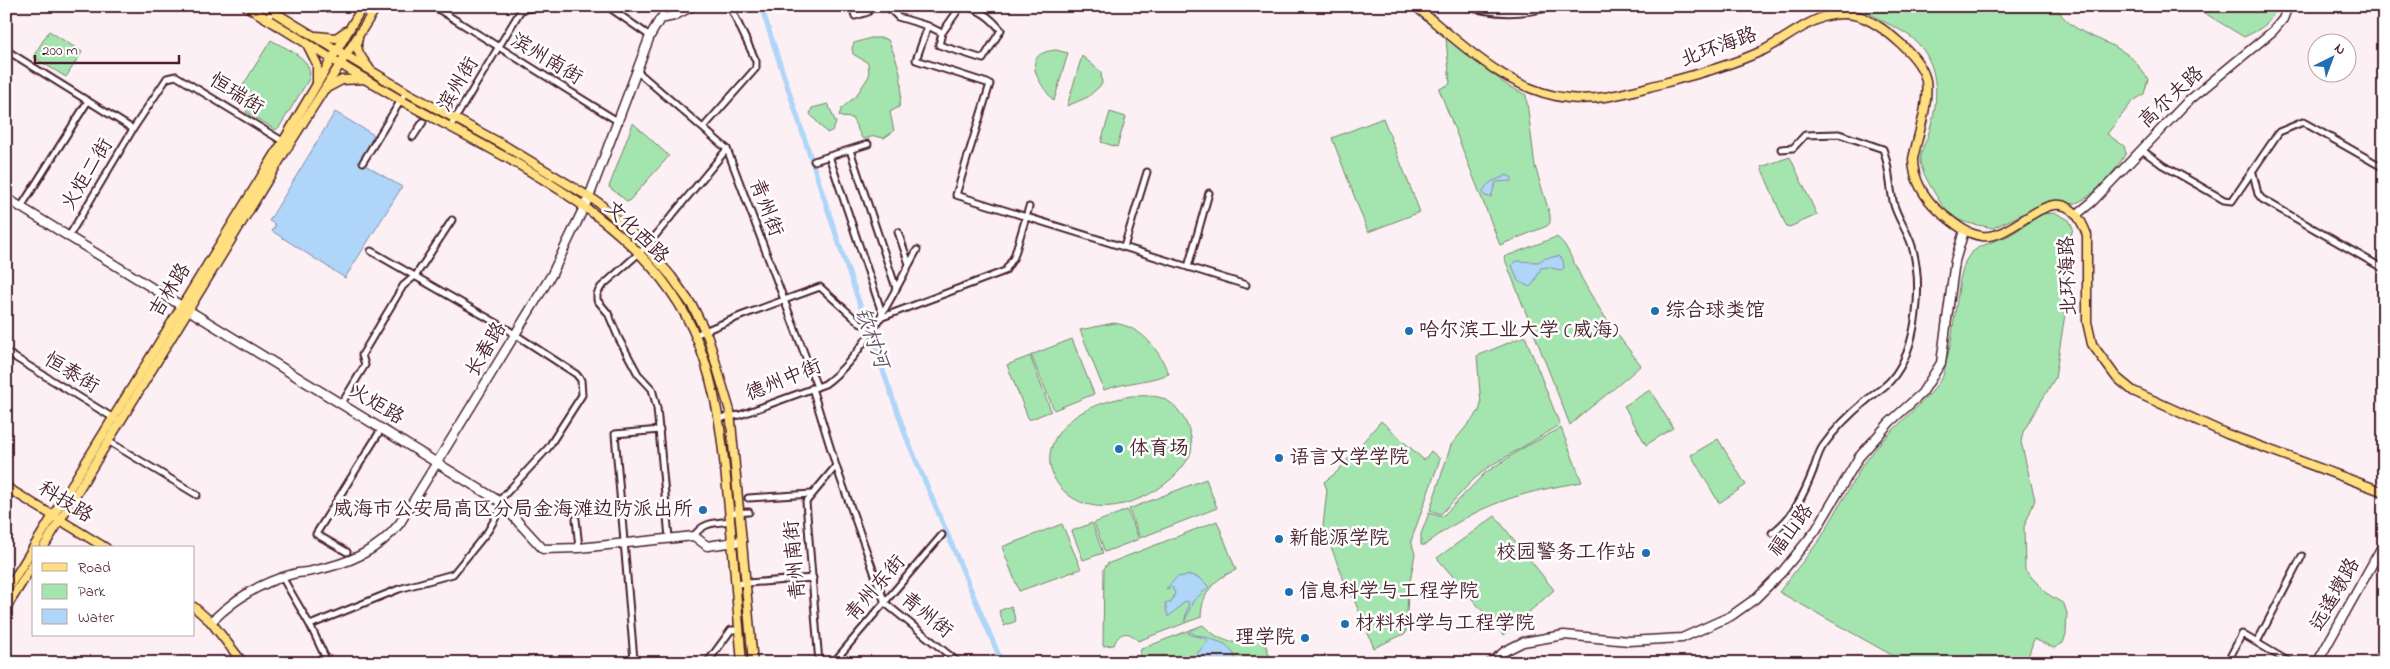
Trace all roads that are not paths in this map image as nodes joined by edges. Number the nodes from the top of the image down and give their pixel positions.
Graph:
1 (246, 6) edge
2 (264, 6) edge
3 (363, 6) edge
4 (377, 6) edge
5 (433, 6) edge
6 (543, 6) edge
7 (607, 6) edge
8 (665, 6) edge
9 (693, 6) edge
10 (730, 6) edge
11 (852, 6) edge
12 (866, 6) edge
13 (887, 6) edge
14 (1415, 6) edge
15 (1466, 6) edge
16 (1556, 6) edge
17 (2288, 6) edge
18 (520, 8) edge
19 (274, 9) edge
20 (1844, 10) edge
21 (267, 19) junction
22 (660, 19) junction
23 (351, 26) junction
24 (928, 26) junction
25 (360, 33) junction
26 (942, 33) junction
27 (312, 35) junction
28 (650, 36) junction
29 (306, 43) junction
30 (499, 49) junction
31 (6, 50) edge
32 (338, 50) junction
33 (345, 55) junction
34 (332, 58) junction
35 (340, 63) junction
36 (371, 71) junction
37 (638, 72) junction
38 (367, 80) junction
39 (316, 85) junction
40 (323, 91) junction
41 (406, 92) junction
42 (88, 101) junction
43 (401, 101) junction
44 (455, 118) junction
45 (423, 122) dead end
46 (619, 122) junction
47 (450, 127) junction
48 (703, 128) junction
49 (133, 129) junction
50 (413, 137) dead end
51 (286, 143) junction
52 (868, 144) dead end
53 (727, 149) junction
54 (1781, 149) dead end
55 (850, 150) junction
56 (2142, 150) junction
57 (829, 156) junction
58 (814, 161) dead end
59 (363, 162) dead end
60 (2384, 168) edge
61 (1146, 172) dead end
62 (2253, 173) junction
63 (1209, 193) dead end
64 (590, 197) junction
65 (6, 198) edge
66 (584, 206) junction
67 (21, 207) junction
68 (1029, 207) dead end
69 (2076, 215) junction
70 (1026, 218) junction
71 (452, 220) dead end
72 (1964, 231) junction
73 (898, 232) dead end
74 (68, 236) junction
75 (646, 247) junction
76 (1124, 247) junction
77 (917, 250) dead end
78 (371, 251) dead end
79 (639, 253) junction
80 (909, 264) junction
81 (1188, 267) junction
82 (2384, 269) edge
83 (416, 275) junction
84 (1246, 285) dead end
85 (896, 288) junction
86 (784, 300) junction
87 (185, 309) junction
88 (881, 316) junction
89 (861, 324) dead end
90 (705, 331) junction
91 (515, 335) junction
92 (695, 335) junction
93 (6, 352) edge
94 (814, 388) junction
95 (342, 403) junction
96 (112, 417) junction
97 (731, 417) junction
98 (720, 418) junction
99 (120, 422) junction
100 (383, 428) junction
101 (660, 430) junction
102 (108, 441) junction
103 (438, 462) junction
104 (836, 466) junction
105 (6, 486) edge
106 (2384, 492) edge
107 (812, 494) junction
108 (197, 495) dead end
109 (748, 498) dead end
110 (501, 503) junction
111 (749, 512) dead end
112 (739, 513) junction
113 (57, 517) junction
114 (730, 517) junction
115 (576, 519) dead end
116 (1772, 533) dead end
117 (942, 535) dead end
118 (694, 536) junction
119 (669, 538) junction
120 (742, 541) junction
121 (732, 542) junction
122 (2384, 543) edge
123 (624, 544) junction
124 (37, 546) edge
125 (44, 546) edge
126 (103, 546) edge
127 (579, 548) junction
128 (347, 552) dead end
129 (32, 554) edge
130 (2302, 556) dead end
131 (32, 566) edge
132 (282, 577) junction
133 (813, 578) junction
134 (746, 583) junction
135 (735, 584) junction
136 (6, 592) edge
137 (885, 603) junction
138 (6, 608) edge
139 (195, 608) edge
140 (211, 622) junction
141 (310, 625) junction
142 (739, 630) junction
143 (2257, 642) junction
144 (243, 663) edge
145 (328, 663) edge
146 (637, 663) edge
147 (707, 663) edge
148 (742, 663) edge
149 (753, 663) edge
150 (819, 663) edge
151 (832, 663) edge
152 (959, 663) edge
153 (1490, 663) edge
154 (2227, 663) edge
155 (2291, 663) edge
156 (2317, 663) edge

1 - 21 main road, 文化西路
2 - 19 main road, 文化西路
3 - 23 main road, 吉林路
4 - 25 main road, 吉林路
5 - 30 street, 滨州南街
6 - 18 street
7 - 28 street
8 - 22 street
9 - 22 main road
10 - 48 street
11 - 12 street
13 - 24 street
14 - 20 main road, 北环海路
15 - 16 street
17 - 56 main road, 高尔夫路
18 - 30 street, 滨州街
19 - 21 street
19 - 27 main road, 文化西路
20 - 72 main road, 北环海路
21 - 29 main road, 文化西路
22 - 28 main road, 长春路
23 - 27 main road
23 - 32 main road, 吉林路
24 - 26 street
24 - 70 street
25 - 33 main road, 吉林路
25 - 36 main road
26 - 26 street
27 - 32 main road, 文化西路
28 - 37 main road, 长春路
29 - 34 main road, 文化西路
29 - 39 main road
30 - 44 street, 滨州街
30 - 46 street, 滨州南街
31 - 42 street
32 - 33 main road, 文化西路
32 - 34 main road, 吉林路
33 - 35 main road, 吉林路
33 - 36 main road, 文化西路
34 - 35 main road, 文化西路
34 - 39 main road, 吉林路
35 - 38 main road, 文化西路
35 - 40 main road, 吉林路
36 - 41 main road, 文化西路
37 - 46 main road, 长春路
37 - 48 street, 青州街
38 - 40 main road
38 - 43 main road, 文化西路
39 - 51 main road, 吉林路
40 - 51 main road, 吉林路
41 - 43 street
41 - 44 main road, 文化西路
42 - 49 street
42 - 67 street
43 - 47 main road, 文化西路
43 - 59 street
44 - 47 street, 滨州街
44 - 64 main road, 文化西路
45 - 50 street
46 - 64 main road, 长春路
47 - 66 main road, 文化西路
48 - 53 street, 青州街
49 - 51 street, 恒瑞街
49 - 74 street, 火炬二街
51 - 87 main road, 吉林路
52 - 55 street
53 - 75 street
53 - 86 street, 青州街
54 - 116 street
55 - 57 street
55 - 85 street
56 - 62 street
56 - 69 main road, 高尔夫路
57 - 58 street
57 - 88 street
60 - 62 street
61 - 76 street
62 - 82 street
63 - 81 street
64 - 66 main road, 长春路
64 - 75 main road, 文化西路
65 - 67 main road, 火炬路
66 - 79 main road, 文化西路
66 - 91 main road, 长春路
67 - 74 main road, 火炬路
68 - 70 street
69 - 72 main road, 北环海路
69 - 106 main road, 北环海路
70 - 76 street
70 - 88 street
71 - 83 street
72 - 153 main road, 福山路
73 - 80 street
74 - 87 main road, 火炬路
75 - 79 street
75 - 90 main road, 文化西路
76 - 81 street
77 - 80 street, 德州中街
78 - 83 street
79 - 92 main road, 文化西路
79 - 101 street
80 - 85 street, 德州中街
81 - 84 street
83 - 91 street
83 - 95 street
85 - 88 street, 德州中街
86 - 89 street
86 - 90 street
86 - 94 street, 青州街
87 - 95 main road, 火炬路
87 - 96 main road, 吉林路
87 - 99 main road, 吉林路
88 - 94 street, 德州中街
90 - 92 street
90 - 97 main road, 文化西路
91 - 103 main road, 长春路
91 - 110 street
92 - 98 main road, 文化西路
93 - 96 street, 恒泰街
94 - 97 street, 德州中街
94 - 104 street, 青州街
95 - 100 main road, 火炬路
96 - 99 street, 恒泰街
96 - 113 main road, 吉林路
97 - 98 street, 德州中街
97 - 112 main road, 文化西路
98 - 114 main road, 文化西路
99 - 102 main road, 吉林路
100 - 103 main road, 火炬路
100 - 128 street
101 - 119 street
101 - 123 street
102 - 108 street
102 - 113 main road, 吉林路
103 - 110 main road, 火炬路
103 - 132 main road, 长春路
104 - 107 street, 青州南街
104 - 137 street, 青州街
105 - 113 main road, 科技路
107 - 109 street
107 - 133 street, 青州南街
110 - 127 main road, 火炬路
110 - 141 street
111 - 112 street
112 - 114 street
112 - 120 main road, 文化西路
113 - 124 main road, 吉林路
113 - 125 main road, 吉林路
113 - 126 main road, 科技路
114 - 118 street
114 - 121 main road, 文化西路
115 - 127 street
117 - 137 street, 青州东街
118 - 119 main road, 火炬路
118 - 121 main road, 火炬路
119 - 123 main road, 火炬路
120 - 121 main road, 火炬路
120 - 134 main road, 文化西路
121 - 135 main road, 文化西路
122 - 156 main road, 远遥墩路
123 - 127 main road, 火炬路
123 - 146 street
129 - 136 main road, 吉林路
130 - 143 street
131 - 138 main road
132 - 140 main road, 长春路
132 - 141 street
133 - 134 street
133 - 150 street, 青州南街
134 - 135 street
134 - 149 main road, 文化西路
135 - 142 main road, 文化西路
137 - 151 street, 青州东街
137 - 152 street, 青州街
139 - 140 main road
140 - 144 main road
141 - 145 street
142 - 147 street
142 - 148 main road, 文化西路
143 - 154 street
143 - 155 street

